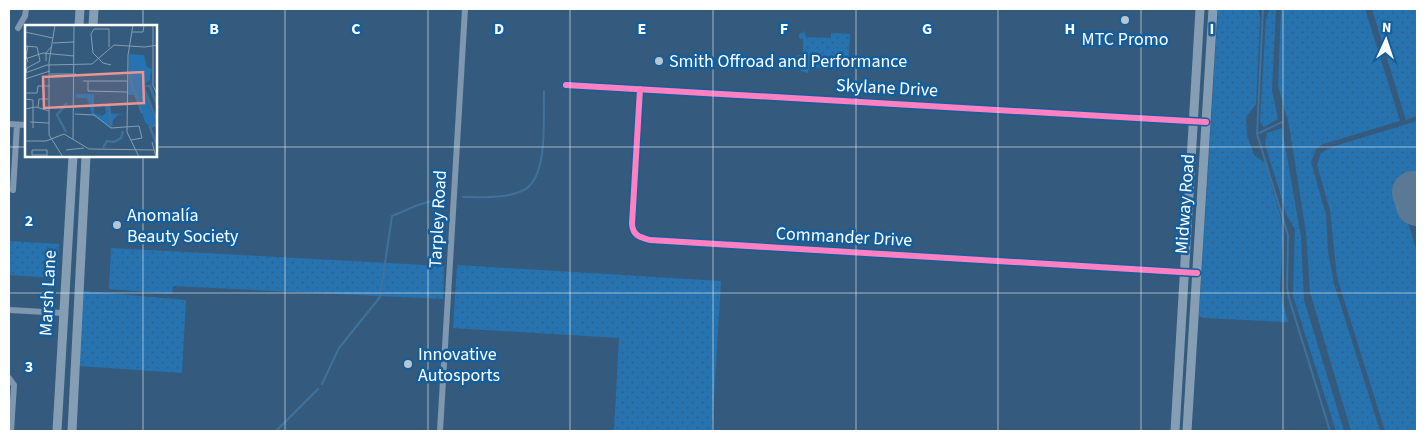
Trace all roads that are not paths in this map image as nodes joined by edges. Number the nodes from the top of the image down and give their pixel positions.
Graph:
1 (26, 9) edge
2 (80, 9) edge
3 (94, 9) edge
4 (465, 9) edge
5 (1200, 9) edge
6 (1213, 9) edge
7 (79, 25) edge
8 (93, 25) edge
9 (18, 28) dead end
10 (566, 85) dead end
11 (640, 89) junction
12 (1194, 121) junction
13 (1206, 122) junction
14 (9, 124) edge
15 (17, 125) junction
16 (25, 125) edge
17 (73, 158) edge
18 (86, 158) edge
19 (13, 190) dead end
20 (1185, 272) junction
21 (1197, 273) junction
22 (9, 310) edge
23 (63, 313) junction
24 (9, 378) edge
25 (11, 431) edge
26 (57, 431) edge
27 (72, 431) edge
28 (440, 431) edge
29 (1175, 431) edge
30 (1187, 431) edge

1 - 9 street
2 - 7 main road
3 - 8 main road
4 - 28 street, Tarpley Road
5 - 12 main road, Midway Road
6 - 13 main road, Midway Road
10 - 11 street, Skylane Drive
11 - 12 street, Skylane Drive
11 - 20 street, Commander Drive
12 - 13 street, Skylane Drive
12 - 20 main road, Midway Road
13 - 21 main road, Midway Road
14 - 15 street
15 - 16 street
15 - 19 street
17 - 23 main road, Marsh Lane
18 - 27 main road, Marsh Lane
20 - 21 street, Commander Drive
20 - 29 main road, Midway Road
21 - 30 main road, Midway Road
22 - 23 street
23 - 26 main road, Marsh Lane
24 - 25 street

